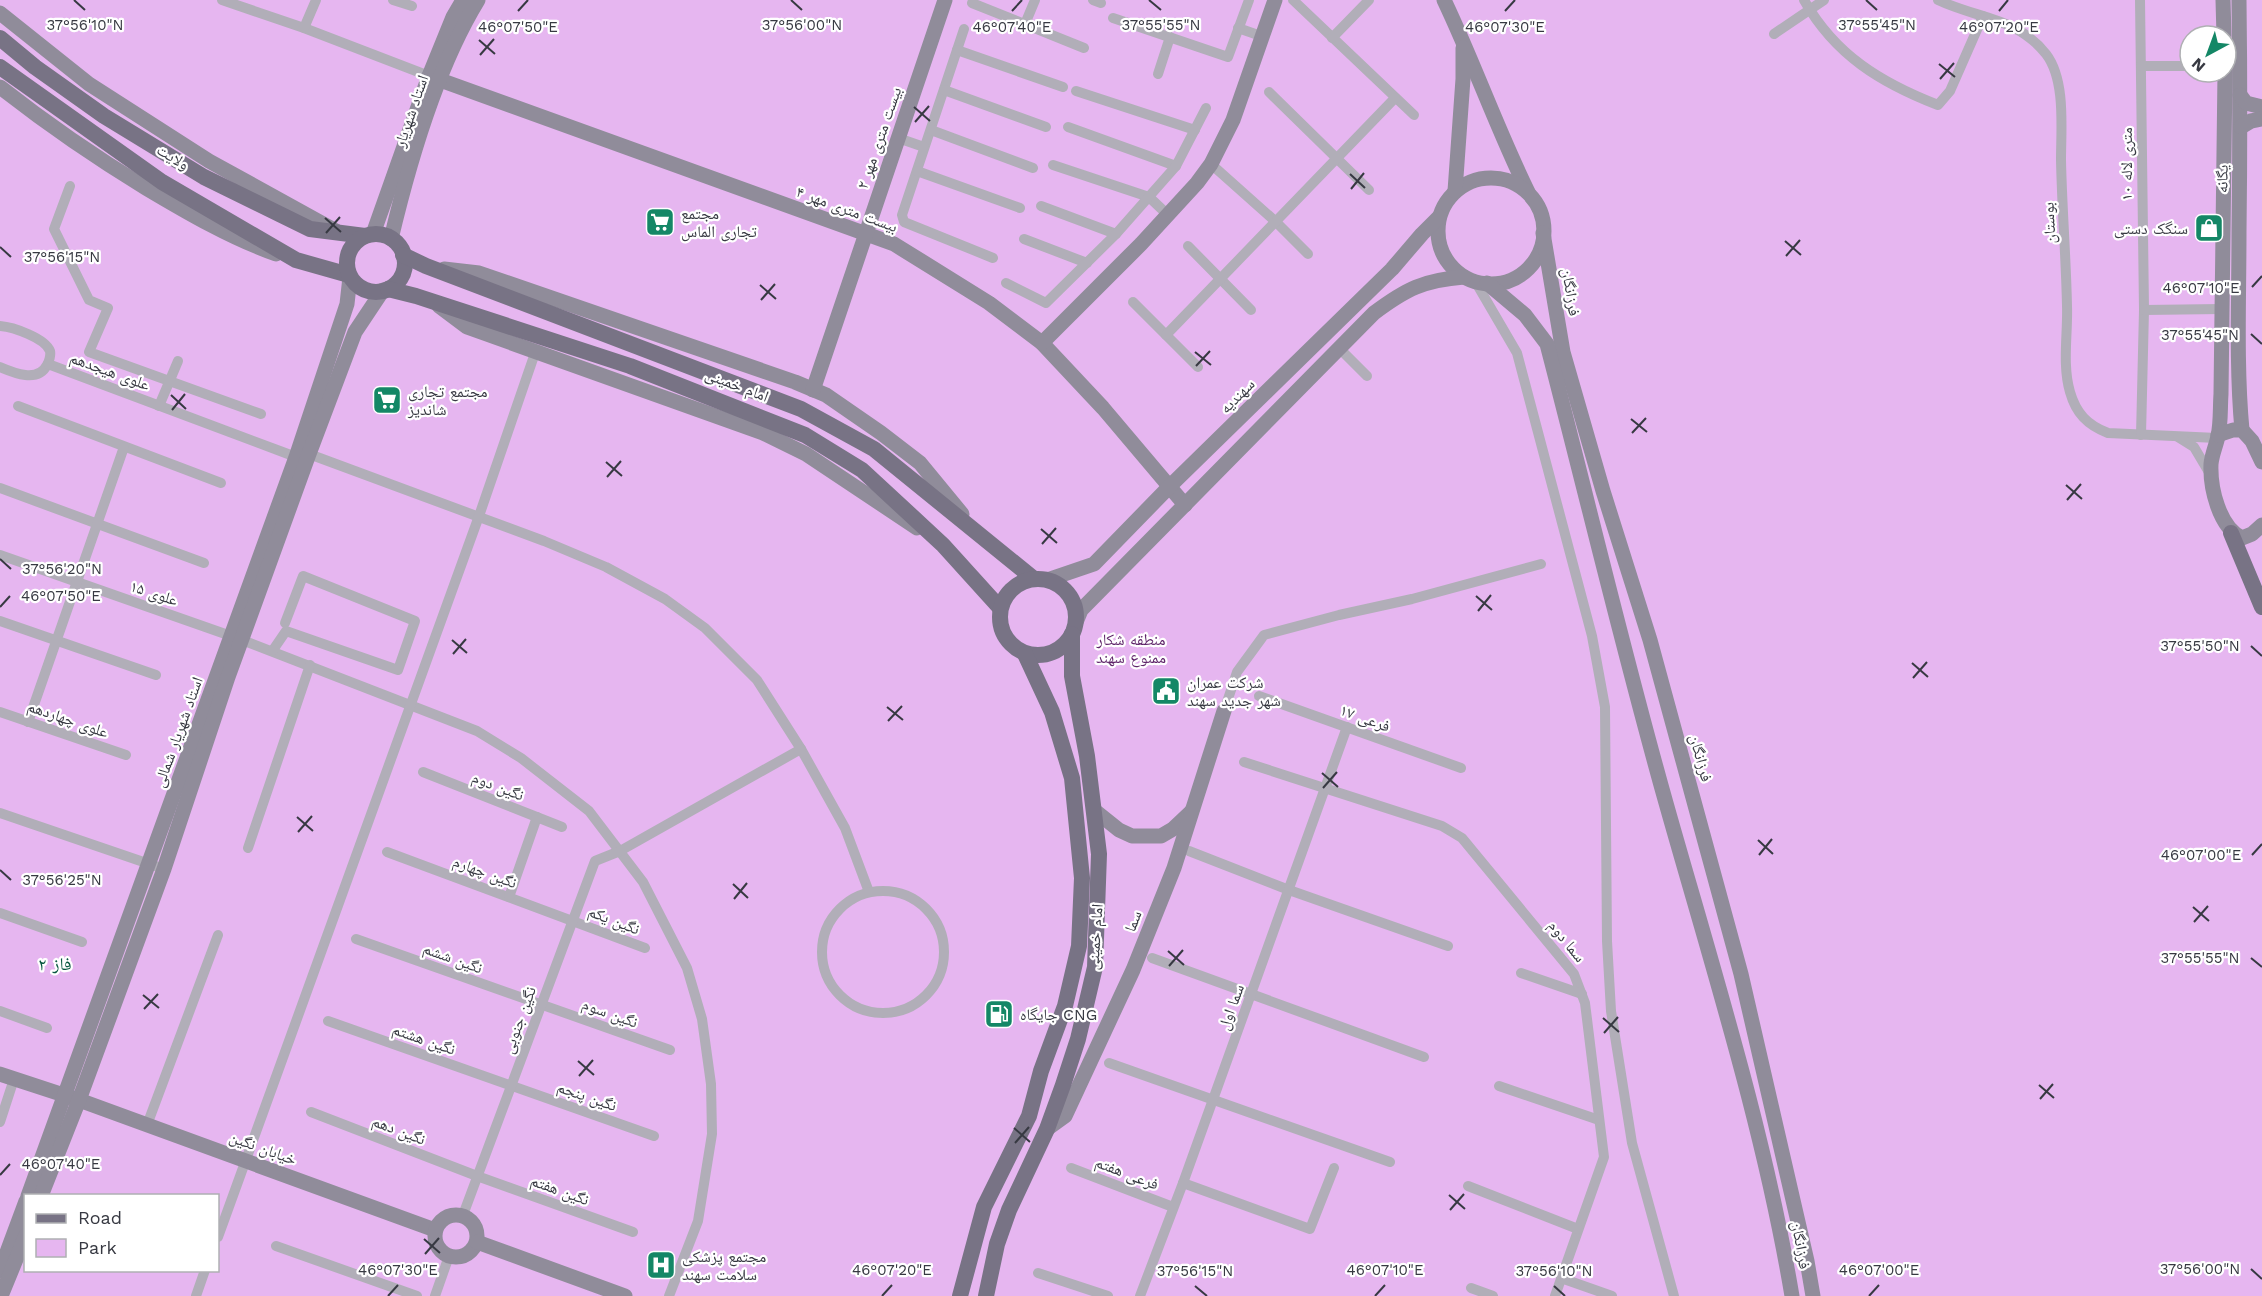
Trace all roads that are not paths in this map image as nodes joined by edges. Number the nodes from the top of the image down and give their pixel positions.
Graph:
1 (222, 0) edge
2 (316, 0) edge
3 (393, 0) edge
4 (463, 0) edge
5 (477, 0) edge
6 (945, 0) edge
7 (1035, 0) edge
8 (1249, 0) edge
9 (1275, 0) edge
10 (1293, 0) edge
11 (1369, 0) edge
12 (1444, 0) edge
13 (1824, 0) edge
14 (1938, 0) edge
15 (2140, 0) edge
16 (2223, 0) edge
17 (2239, 0) edge
18 (972, 3) dead end
19 (1807, 5) edge
20 (412, 6) dead end
21 (0, 13) edge
22 (1983, 16) junction
23 (1113, 18) dead end
24 (1025, 24) junction
25 (2224, 24) edge
26 (304, 28) junction
27 (1239, 28) junction
28 (964, 29) dead end
29 (1774, 34) dead end
30 (1262, 36) junction
31 (1170, 37) junction
32 (0, 38) edge
33 (1332, 38) junction
34 (1463, 39) junction
35 (1084, 48) dead end
36 (957, 50) junction
37 (2141, 66) junction
38 (2178, 66) edge
39 (0, 67) edge
40 (1158, 74) dead end
41 (435, 79) junction
42 (2225, 84) edge
43 (0, 87) edge
44 (1063, 87) dead end
45 (944, 90) junction
46 (1076, 91) dead end
47 (1269, 92) dead end
48 (2240, 95) junction
49 (1395, 98) junction
50 (2262, 107) edge
51 (1206, 108) dead end
52 (1414, 116) dead end
53 (2262, 119) edge
54 (1046, 127) dead end
55 (1068, 127) dead end
56 (2241, 128) junction
57 (931, 130) junction
58 (1195, 130) junction
59 (898, 138) junction
60 (924, 147) junction
61 (1336, 159) junction
62 (1211, 164) junction
63 (1053, 165) dead end
64 (1176, 166) junction
65 (1033, 168) dead end
66 (917, 171) junction
67 (70, 186) dead end
68 (1369, 190) dead end
69 (1455, 191) junction
70 (1529, 195) junction
71 (1149, 197) junction
72 (1041, 206) dead end
73 (1020, 208) dead end
74 (1168, 215) junction
75 (1439, 217) junction
76 (1275, 221) junction
77 (338, 233) junction
78 (1544, 233) junction
79 (864, 234) junction
80 (1116, 234) junction
81 (369, 235) junction
82 (392, 239) junction
83 (1024, 239) dead end
84 (1188, 246) dead end
85 (1308, 254) dead end
86 (403, 255) junction
87 (993, 258) dead end
88 (296, 260) junction
89 (1087, 263) junction
90 (431, 268) junction
91 (350, 276) junction
92 (1220, 279) junction
93 (1476, 280) junction
94 (1006, 283) dead end
95 (386, 290) junction
96 (434, 302) junction
97 (1132, 302) dead end
98 (2221, 309) junction
99 (1251, 310) dead end
100 (2144, 310) junction
101 (0, 326) edge
102 (1166, 335) junction
103 (1042, 343) junction
104 (1340, 349) junction
105 (536, 353) junction
106 (178, 362) dead end
107 (48, 364) junction
108 (0, 367) edge
109 (1198, 367) dead end
110 (1367, 376) dead end
111 (170, 381) junction
112 (813, 390) junction
113 (18, 406) dead end
114 (159, 406) junction
115 (261, 414) dead end
116 (2244, 432) junction
117 (2262, 432) edge
118 (2141, 435) junction
119 (2172, 435) junction
120 (2218, 436) junction
121 (124, 447) junction
122 (302, 456) junction
123 (2262, 462) edge
124 (2212, 478) junction
125 (221, 483) dead end
126 (1169, 487) junction
127 (0, 488) edge
128 (1185, 505) junction
129 (479, 516) junction
130 (98, 523) junction
131 (2262, 525) edge
132 (973, 528) junction
133 (2231, 533) junction
134 (943, 545) junction
135 (0, 555) edge
136 (204, 563) dead end
137 (1541, 564) dead end
138 (1040, 580) junction
139 (77, 583) junction
140 (2262, 607) edge
141 (1000, 609) junction
142 (0, 621) edge
143 (285, 623) dead end
144 (1074, 628) junction
145 (236, 638) junction
146 (57, 641) junction
147 (273, 650) junction
148 (1025, 654) junction
149 (310, 665) junction
150 (156, 675) dead end
151 (1259, 696) dead end
152 (410, 704) junction
153 (1224, 711) joint
154 (0, 712) edge
155 (28, 722) junction
156 (1347, 727) junction
157 (801, 749) junction
158 (126, 755) dead end
159 (1244, 762) dead end
160 (1461, 768) dead end
161 (423, 772) dead end
162 (1325, 788) junction
163 (1094, 810) junction
164 (1191, 812) junction
165 (0, 813) edge
166 (537, 817) junction
167 (562, 827) dead end
168 (248, 848) dead end
169 (620, 850) junction
170 (1189, 851) dead end
171 (387, 852) dead end
172 (149, 864) junction
173 (164, 869) junction
174 (1289, 890) junction
175 (869, 892) junction
176 (509, 897) junction
177 (0, 912) edge
178 (572, 920) junction
179 (218, 935) dead end
180 (356, 939) dead end
181 (82, 942) dead end
182 (1448, 946) dead end
183 (645, 948) dead end
184 (1152, 958) dead end
185 (1521, 973) dead end
186 (1582, 994) junction
187 (1251, 995) junction
188 (541, 1005) junction
189 (0, 1011) edge
190 (328, 1020) dead end
191 (47, 1028) dead end
192 (670, 1050) dead end
193 (1424, 1057) dead end
194 (1109, 1063) dead end
195 (7, 1077) edge
196 (511, 1085) junction
197 (1499, 1086) dead end
198 (63, 1095) junction
199 (79, 1100) junction
200 (1212, 1100) junction
201 (311, 1112) dead end
202 (1599, 1120) junction
203 (0, 1122) edge
204 (147, 1125) junction
205 (1047, 1129) junction
206 (654, 1136) dead end
207 (246, 1161) junction
208 (1390, 1162) dead end
209 (1071, 1168) dead end
210 (1334, 1168) dead end
211 (477, 1176) junction
212 (1183, 1183) junction
213 (1468, 1186) dead end
214 (28, 1194) edge
215 (42, 1194) edge
216 (24, 1206) edge
217 (1173, 1207) junction
218 (463, 1215) junction
219 (1578, 1229) junction
220 (435, 1230) junction
221 (633, 1232) dead end
222 (219, 1234) edge
223 (24, 1240) edge
224 (477, 1242) junction
225 (276, 1246) dead end
226 (448, 1256) junction
227 (0, 1271) edge
228 (204, 1272) edge
229 (1038, 1272) dead end
230 (1561, 1278) junction
231 (1472, 1288) dead end
232 (2, 1296) edge
233 (196, 1296) edge
234 (417, 1296) edge
235 (435, 1296) edge
236 (625, 1296) edge
237 (669, 1296) edge
238 (960, 1296) edge
239 (986, 1296) edge
240 (1108, 1296) edge
241 (1140, 1296) edge
242 (1493, 1296) edge
243 (1555, 1296) edge
244 (1612, 1296) edge
245 (1674, 1296) edge
246 (1792, 1296) edge
247 (1813, 1296) edge

1 - 26 street
2 - 26 street
3 - 20 street
4 - 41 main road, استاد شهریار
5 - 41 main road, استاد شهریار
6 - 59 main road, بیست متری مهر ۲
7 - 24 street
8 - 27 street
9 - 30 main road
10 - 33 street
11 - 33 street
12 - 34 main road
13 - 19 street
14 - 22 street, بوستان
15 - 37 street, ۱۰ متری لاله
16 - 25 main road
17 - 48 main road, یگانه
18 - 24 street
19 - 22 street
19 - 29 street
21 - 77 main road
22 - 118 street, بوستان
23 - 31 street
24 - 35 street
26 - 41 street
27 - 30 street
27 - 31 street
28 - 36 street
30 - 62 main road
31 - 40 street
32 - 77 main road, ولایت
33 - 49 street
34 - 69 main road
34 - 70 main road
36 - 44 street
36 - 45 street
37 - 38 street
37 - 100 street, ۱۰ متری لاله
39 - 88 main road, ولایت
41 - 79 main road, بیست متری مهر ۴
41 - 81 main road, استاد شهریار
41 - 82 main road, استاد شهریار
42 - 98 main road, یگانه
43 - 88 main road
45 - 54 street
45 - 57 street
46 - 58 street
47 - 61 street
48 - 50 main road
48 - 56 main road, یگانه
49 - 52 street
49 - 61 street
51 - 58 street
53 - 56 main road
55 - 64 street
56 - 116 main road, یگانه
57 - 60 street
57 - 65 street
58 - 64 street
59 - 60 street
59 - 79 main road, بیست متری مهر ۲
60 - 66 street
61 - 68 street
61 - 76 street
62 - 74 main road
62 - 76 street
63 - 71 street
64 - 71 street
66 - 73 street
66 - 87 street
67 - 111 street
69 - 70 main road
69 - 75 main road
70 - 78 main road
71 - 74 street
71 - 80 street
72 - 80 street
74 - 103 main road
75 - 93 main road
75 - 126 main road, سهندیه
76 - 85 street
76 - 92 street
77 - 81 main road, ولایت
78 - 93 main road
78 - 247 main road, فرزانگان
79 - 103 main road, بیست متری مهر ۴
79 - 112 main road, بیست متری مهر ۲
80 - 89 street
81 - 82 main road
81 - 91 main road
82 - 86 main road
83 - 89 street
84 - 92 street
86 - 90 main road, امام خمینی
86 - 95 main road
88 - 91 main road, ولایت
89 - 94 street
90 - 112 main road
90 - 132 main road, امام خمینی
91 - 95 main road
91 - 122 main road, استاد شهریار شمالی
92 - 99 street
92 - 102 street
93 - 104 main road
93 - 245 street
93 - 246 main road, فرزانگان
95 - 96 main road, امام خمینی
95 - 122 main road, استاد شهریار شمالی
96 - 105 main road
96 - 134 main road, امام خمینی
97 - 102 street
98 - 100 street
98 - 120 main road, یگانه
100 - 118 street, ۱۰ متری لاله
101 - 107 street, علوی هیجدهم
102 - 109 street
103 - 126 main road, بیست متری مهر ۴
104 - 110 street
104 - 128 main road
105 - 129 street
105 - 134 main road
106 - 111 street
107 - 108 street, علوی هیجدهم
107 - 114 street, علوی هیجدهم
111 - 114 street
111 - 115 street
112 - 132 main road
113 - 121 street
114 - 122 street, علوی هیجدهم
116 - 117 main road
116 - 120 main road
116 - 123 main road
118 - 119 street, بوستان
119 - 120 street, بوستان
119 - 124 street
120 - 124 main road, یگانه
121 - 125 street
121 - 130 street
122 - 129 street, علوی هیجدهم
122 - 145 main road, استاد شهریار شمالی
124 - 133 main road, یگانه
126 - 128 main road, بیست متری مهر ۴
126 - 138 main road, سهندیه
127 - 130 street
128 - 144 main road
129 - 152 street
129 - 157 street, علوی هیجدهم
130 - 136 street
130 - 139 street
131 - 133 main road
132 - 138 main road, امام خمینی
133 - 140 main road
134 - 141 main road, امام خمینی
135 - 139 street, علوی ۱۵
137 - 153 street
138 - 141 main road
138 - 144 main road
139 - 145 street, علوی ۱۵
139 - 146 street
141 - 148 main road
142 - 146 street
143 - 147 street
144 - 148 main road
144 - 163 main road, امام خمینی
145 - 147 street, علوی ۱۵
145 - 172 main road, استاد شهریار شمالی
145 - 173 main road, استاد شهریار شمالی
146 - 150 street
146 - 155 street
147 - 149 street, علوی ۱۵
148 - 238 main road, امام خمینی
149 - 152 street, علوی ۱۵
149 - 168 street
151 - 156 street, فرعی ۱۷
152 - 169 street, علوی ۱۵
152 - 207 street
153 - 164 main road, سما
154 - 155 street, علوی چهاردهم
155 - 158 street, علوی چهاردهم
156 - 160 street, فرعی ۱۷
156 - 162 street, سما اول
157 - 169 street, نگین جنوبی
157 - 175 street, علوی هیجدهم
159 - 162 street, سما دوم
161 - 166 street, نگین دوم
162 - 174 street, سما اول
162 - 186 street, سما دوم
163 - 164 main road
163 - 205 main road, امام خمینی
164 - 205 main road, سما
165 - 172 street
166 - 167 street, نگین دوم
166 - 176 street
169 - 178 street, نگین جنوبی
169 - 237 street, علوی ۱۵
170 - 174 street
171 - 176 street, نگین چهارم
172 - 173 street
172 - 198 main road, استاد شهریار شمالی
173 - 199 main road, استاد شهریار شمالی
174 - 182 street
174 - 187 street, سما اول
175 - 175 street
176 - 178 street, نگین چهارم
177 - 181 street
178 - 183 street, نگین یکم
178 - 188 street, نگین جنوبی
179 - 204 street
180 - 188 street, نگین ششم
184 - 187 street
185 - 186 street
186 - 202 street, سما دوم
187 - 193 street
187 - 200 street, سما اول
188 - 192 street, نگین سوم
188 - 196 street, نگین جنوبی
189 - 191 street
190 - 196 street, نگین هشتم
194 - 200 street
195 - 198 main road, خیابان نگین
195 - 203 street
196 - 206 street, نگین پنجم
196 - 211 street, نگین جنوبی
197 - 202 street
198 - 199 main road, خیابان نگین
198 - 214 main road, استاد شهریار شمالی
199 - 204 main road, خیابان نگین
199 - 215 main road, استاد شهریار شمالی
200 - 208 street
200 - 212 street, سما اول
201 - 211 street, نگین دهم
202 - 219 street, سما دوم
204 - 207 main road, خیابان نگین
205 - 239 main road, امام خمینی
207 - 220 main road, خیابان نگین
207 - 222 street
209 - 217 street, فرعی هفتم
210 - 212 street
211 - 218 street, نگین جنوبی
211 - 221 street, نگین هفتم
212 - 217 street, سما اول
213 - 219 street
216 - 227 main road
217 - 241 street, سما اول
218 - 220 main road
218 - 224 main road
219 - 230 street, سما دوم
220 - 226 main road
223 - 232 main road
224 - 226 main road
224 - 236 main road
225 - 234 street
226 - 235 street
228 - 233 street
229 - 240 street
230 - 243 street, سما دوم
230 - 244 street
231 - 242 street

